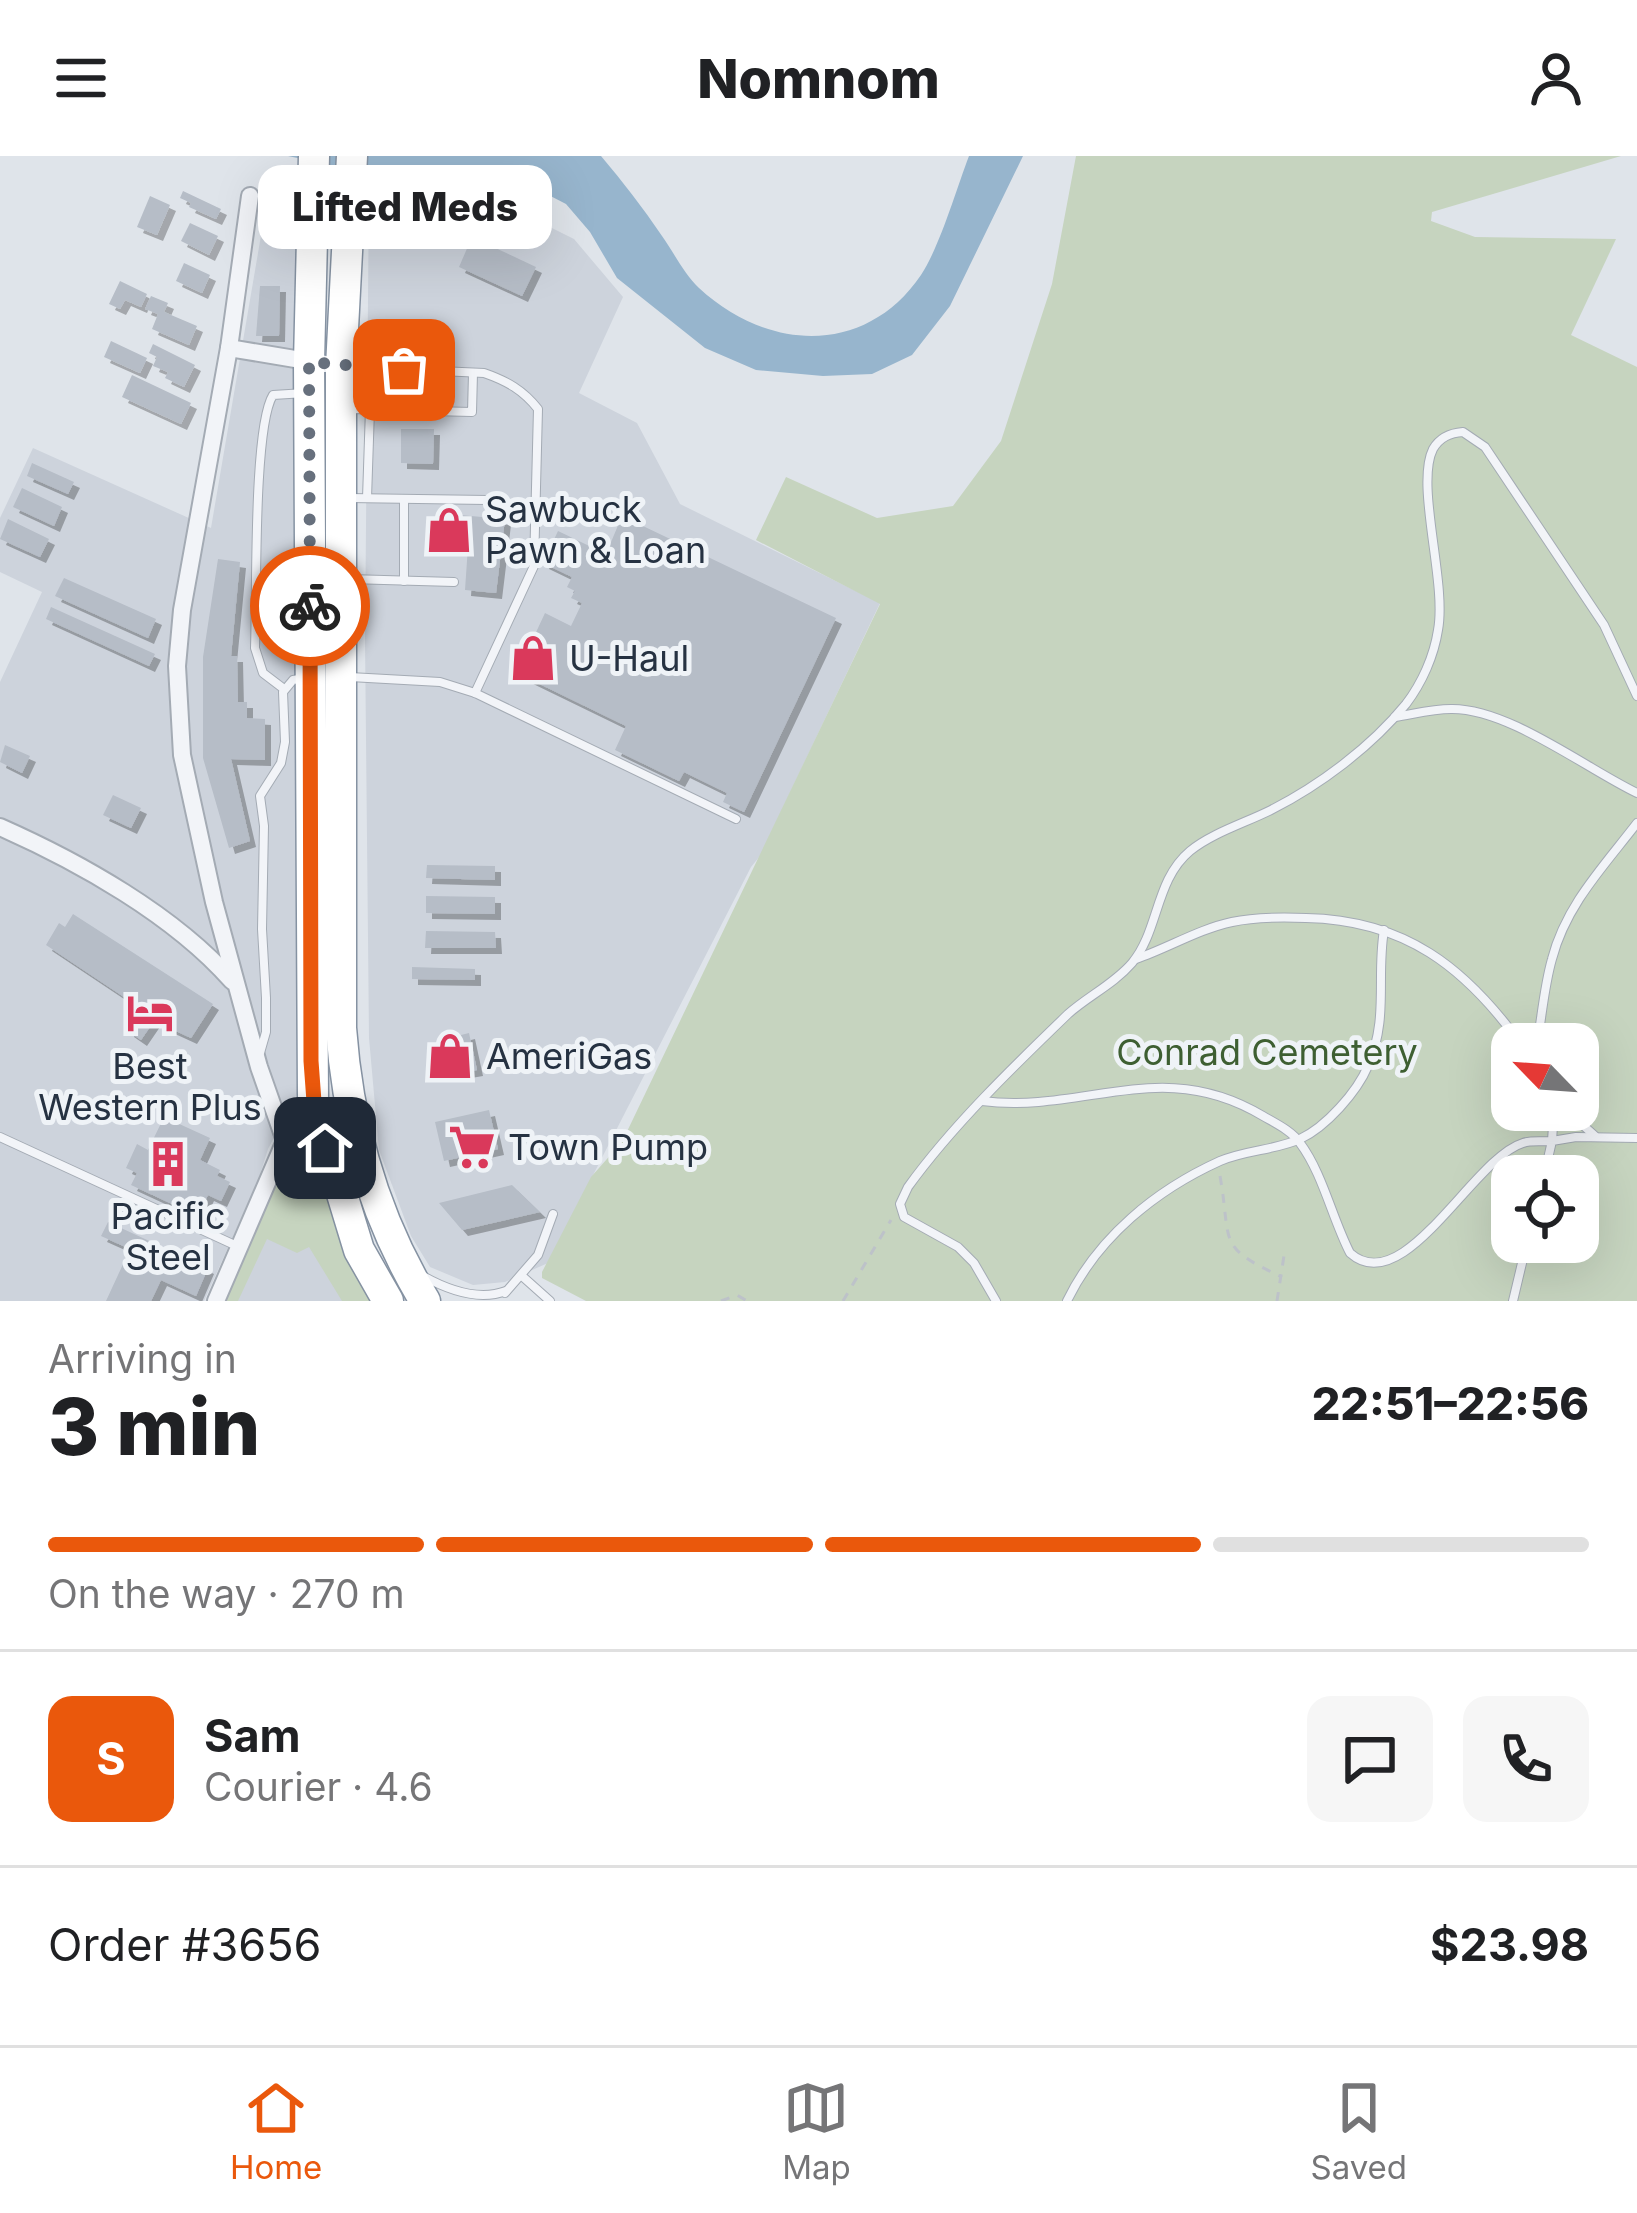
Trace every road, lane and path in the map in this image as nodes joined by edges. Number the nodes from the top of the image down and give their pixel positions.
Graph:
1 (314, 161) edge
2 (351, 165) edge
3 (250, 196) dead end
4 (229, 348) junction
5 (325, 364) junction
6 (404, 370) junction
7 (472, 373) junction
8 (309, 394) junction
9 (356, 409) junction
10 (405, 410) junction
11 (354, 498) junction
12 (404, 499) junction
13 (487, 500) dead end
14 (342, 579) junction
15 (404, 581) junction
16 (454, 582) dead end
17 (312, 681) junction
18 (475, 693) junction
19 (1637, 696) edge
20 (1394, 717) junction
21 (1637, 793) edge
22 (736, 819) dead end
23 (1637, 823) edge
24 (0, 827) edge
25 (1384, 931) junction
26 (1135, 959) junction
27 (242, 997) junction
28 (1503, 1023) edge
29 (1540, 1023) edge
30 (257, 1060) junction
31 (981, 1101) junction
32 (315, 1115) junction
33 (1553, 1131) edge
34 (1588, 1131) edge
35 (0, 1137) edge
36 (1637, 1138) edge
37 (1602, 1139) junction
38 (1299, 1140) junction
39 (285, 1141) junction
40 (1552, 1141) junction
41 (1549, 1155) edge
42 (1217, 1163) junction
43 (900, 1204) junction
44 (553, 1214) dead end
45 (240, 1247) junction
46 (1286, 1250) dead end
47 (401, 1258) junction
48 (1522, 1263) edge
49 (1408, 1264) dead end
50 (1382, 1273) dead end
51 (523, 1276) junction
52 (1282, 1277) junction
53 (506, 1292) junction
54 (216, 1301) edge
55 (388, 1301) edge
56 (425, 1301) edge
57 (499, 1301) edge
58 (550, 1301) edge
59 (721, 1301) edge
60 (747, 1301) edge
61 (843, 1301) edge
62 (996, 1301) edge
63 (1067, 1301) edge
64 (1277, 1301) edge
65 (1513, 1301) edge

1 - 5 highway
2 - 5 highway
3 - 4 street
4 - 5 street
4 - 27 street
5 - 6 lane
5 - 8 highway
5 - 9 highway
6 - 7 lane
6 - 10 lane
7 - 10 lane
7 - 18 lane
8 - 17 highway
8 - 17 lane
9 - 10 lane
9 - 11 highway
11 - 12 lane
11 - 14 highway
12 - 13 lane
12 - 15 lane
14 - 15 lane
14 - 17 highway
15 - 16 lane
17 - 18 lane
17 - 30 lane
17 - 32 highway
17 - 47 highway
18 - 22 lane
19 - 20 lane
20 - 21 lane
20 - 26 lane
23 - 29 lane
24 - 27 street
25 - 26 lane
25 - 28 lane
25 - 38 lane
26 - 31 lane
27 - 30 street
30 - 39 street
31 - 38 lane
31 - 43 lane
32 - 39 street
32 - 55 highway
33 - 40 lane
34 - 37 lane
35 - 45 lane
36 - 37 lane
37 - 40 lane
38 - 42 lane
38 - 50 lane
39 - 45 street
40 - 41 lane
40 - 49 lane
42 - 52 path
42 - 63 lane
43 - 61 path
43 - 62 lane
44 - 51 lane
45 - 54 street
46 - 52 path
47 - 53 lane
47 - 56 highway
48 - 65 lane
51 - 53 lane
51 - 58 lane
52 - 64 path
53 - 57 lane
59 - 60 path

